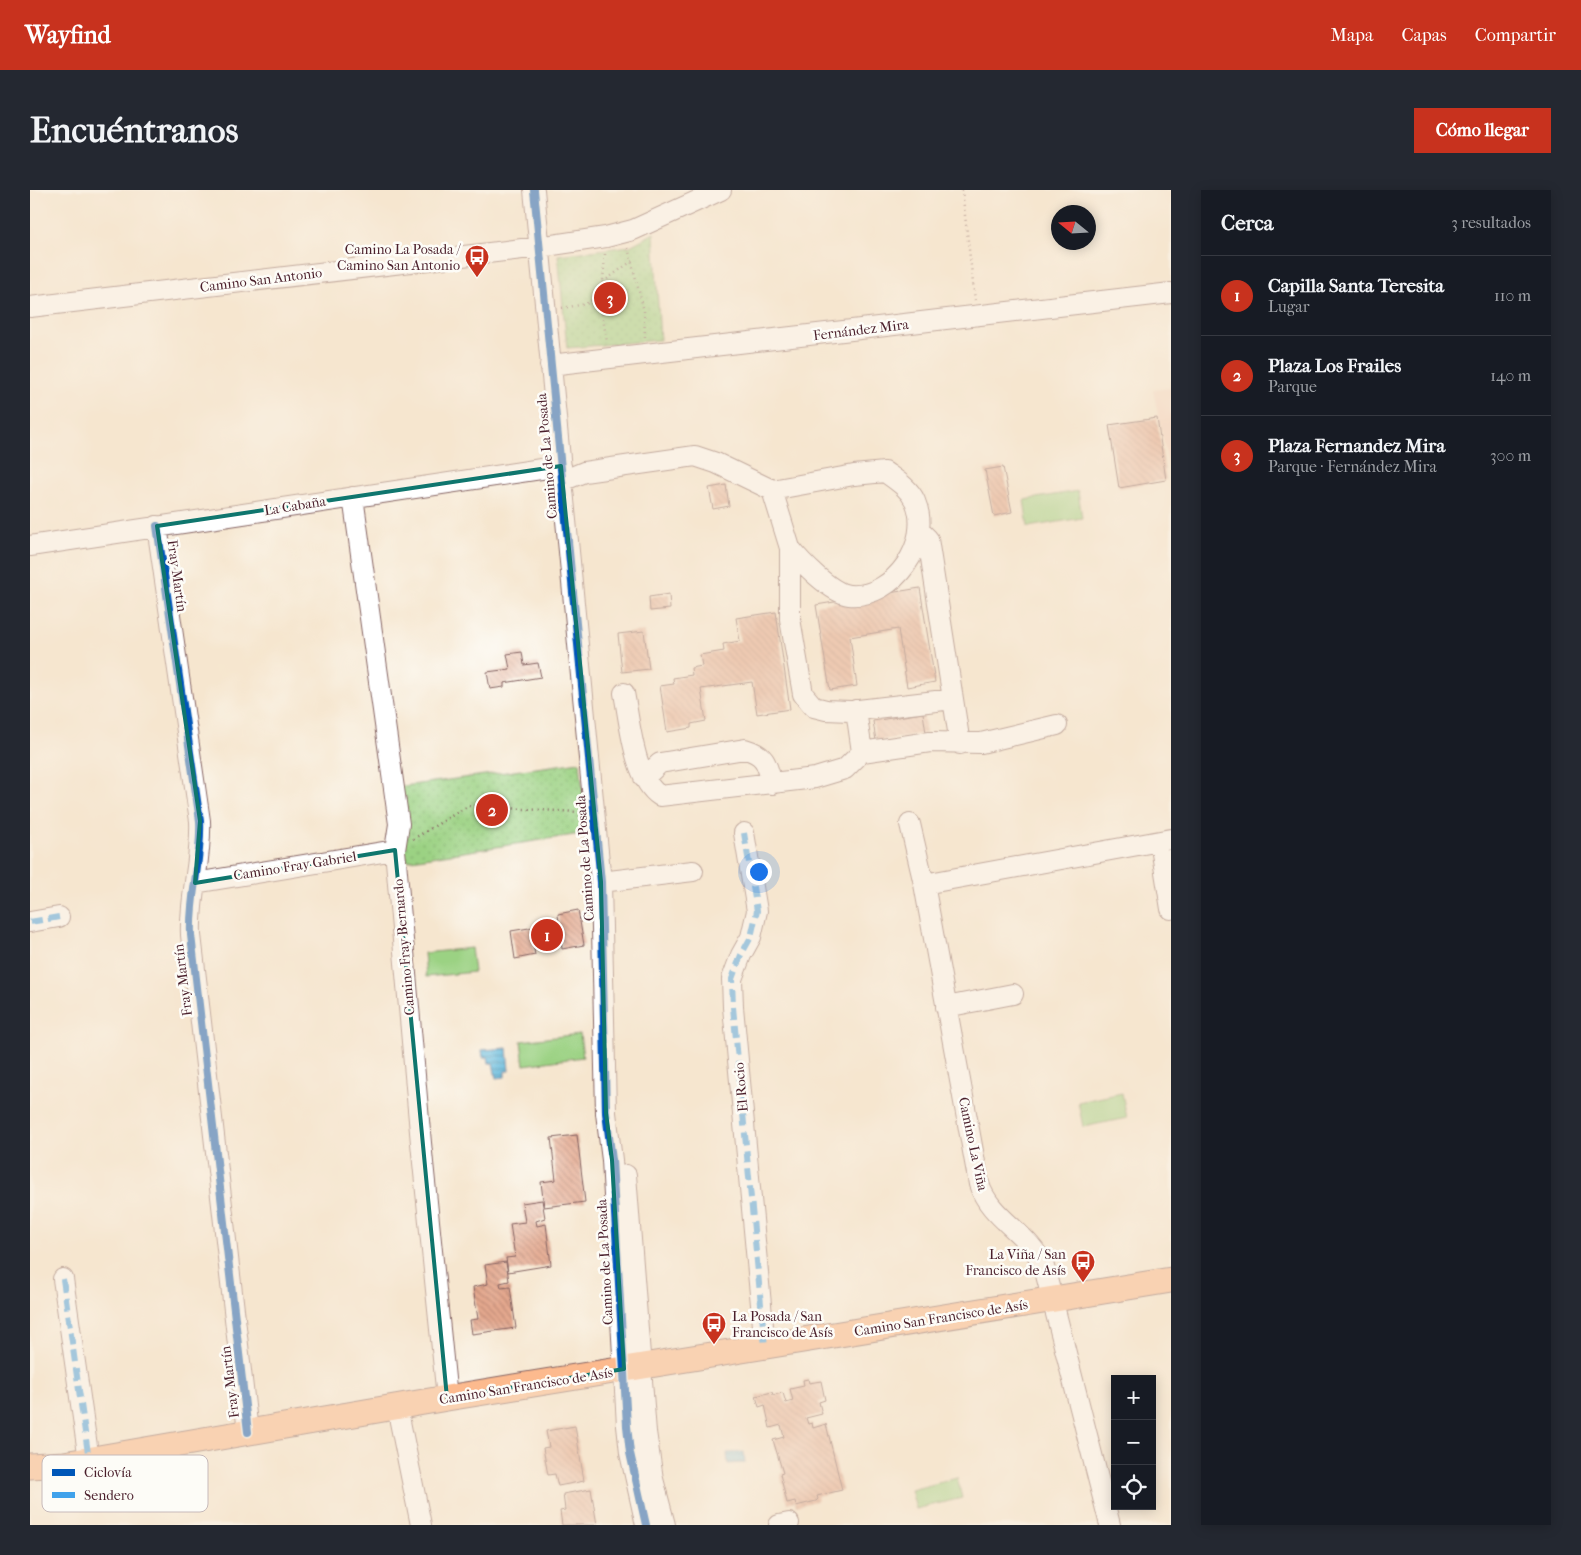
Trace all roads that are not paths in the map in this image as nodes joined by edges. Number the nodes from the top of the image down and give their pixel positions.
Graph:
1 (534, 190) edge
2 (722, 190) edge
3 (539, 247) junction
4 (1171, 293) edge
5 (30, 307) edge
6 (550, 365) junction
7 (561, 473) junction
8 (772, 490) junction
9 (353, 497) junction
10 (157, 526) junction
11 (919, 530) junction
12 (30, 546) edge
13 (790, 548) junction
14 (624, 693) dead end
15 (952, 699) junction
16 (856, 710) junction
17 (1057, 725) dead end
18 (960, 744) junction
19 (862, 752) junction
20 (644, 778) junction
21 (772, 784) junction
22 (910, 824) dead end
23 (744, 833) dead end
24 (1165, 840) edge
25 (395, 850) junction
26 (693, 871) dead end
27 (601, 882) junction
28 (195, 883) junction
29 (924, 884) junction
30 (1171, 909) edge
31 (59, 917) dead end
32 (30, 922) edge
33 (1013, 994) dead end
34 (946, 1007) junction
35 (63, 1278) dead end
36 (1171, 1280) edge
37 (1052, 1300) junction
38 (765, 1346) junction
39 (632, 1368) junction
40 (447, 1398) junction
41 (397, 1407) junction
42 (248, 1432) junction
43 (88, 1455) edge
44 (117, 1455) edge
45 (421, 1525) edge
46 (646, 1525) edge
47 (665, 1525) edge
48 (1110, 1525) edge

1 - 3 street, Camino de La Posada
2 - 3 street, Camino San Antonio
3 - 5 street, Camino San Antonio
3 - 6 street, Camino de La Posada
4 - 6 street, Fernández Mira
6 - 7 street, Camino de La Posada
7 - 8 street, La Cabaña
7 - 9 street, La Cabaña
7 - 27 street, Camino de La Posada
8 - 11 street
8 - 13 street
9 - 10 street, La Cabaña
9 - 25 street, Camino Fray Bernardo
10 - 12 street, La Cabaña
10 - 28 street, Fray Martín
11 - 13 street
11 - 15 street
13 - 16 street
14 - 20 street
15 - 16 street
15 - 18 street
16 - 19 street
17 - 18 street
18 - 19 street
19 - 21 street
20 - 21 street
20 - 21 street
22 - 29 street, Camino La Viña
23 - 38 street, El Rocio
24 - 29 street
24 - 30 street
25 - 28 street, Camino Fray Gabriel
25 - 40 street, Camino Fray Bernardo
26 - 27 street
27 - 39 street, Camino de La Posada
28 - 42 street, Fray Martín
29 - 34 street, Camino La Viña
31 - 32 street
33 - 34 street
34 - 37 street, Camino La Viña
35 - 43 street
36 - 37 main road, Camino San Francisco de Asís
37 - 38 main road, Camino San Francisco de Asís
37 - 48 street, Camino La Viña
38 - 39 main road, Camino San Francisco de Asís
39 - 40 main road, Camino San Francisco de Asís
39 - 46 street, Camino de La Posada
39 - 47 street, Camino de La Posada
40 - 41 main road, Camino San Francisco de Asís
41 - 42 main road, Camino San Francisco de Asís
41 - 45 street
42 - 44 main road, Camino San Francisco de Asís

